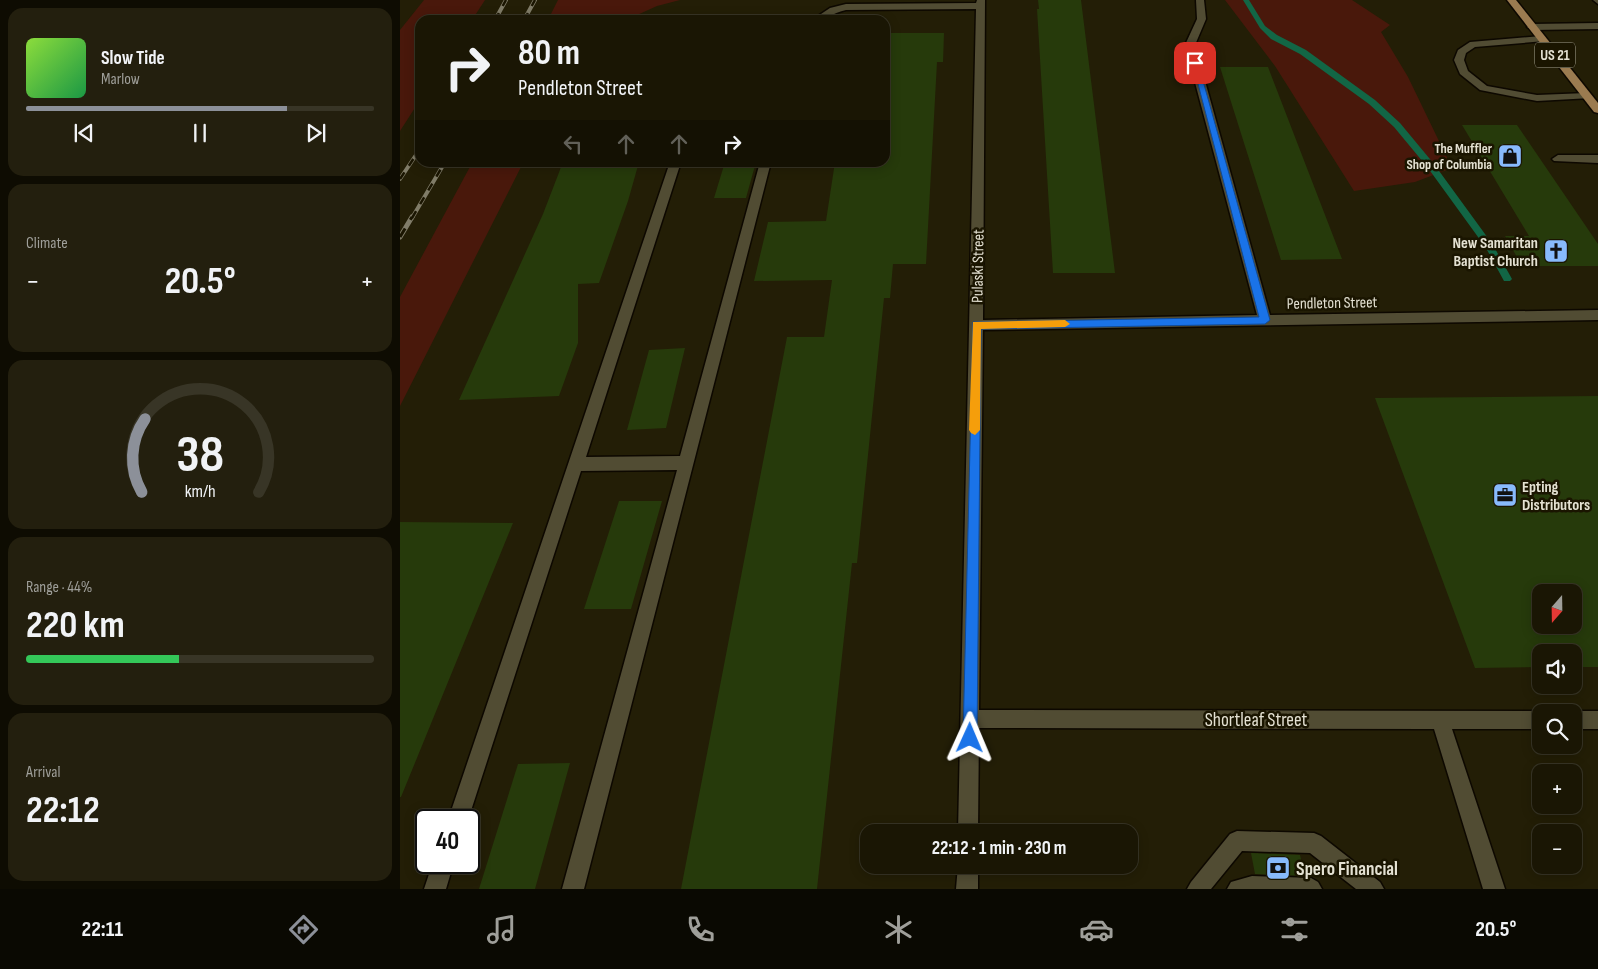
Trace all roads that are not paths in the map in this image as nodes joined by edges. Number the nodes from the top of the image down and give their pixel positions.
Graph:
1 (1200, 0) edge
2 (1511, 0) edge
3 (981, 3) edge
4 (825, 15) edge
5 (1598, 26) edge
6 (1532, 27) junction
7 (1542, 39) junction
8 (1587, 96) junction
9 (1598, 110) edge
10 (1558, 159) dead end
11 (1598, 159) edge
12 (674, 167) edge
13 (765, 167) edge
14 (1598, 315) edge
15 (1265, 320) junction
16 (976, 325) junction
17 (687, 463) junction
18 (576, 464) junction
19 (970, 719) junction
20 (1440, 720) junction
21 (1532, 720) edge
22 (1582, 720) edge
23 (1598, 720) edge
24 (462, 809) edge
25 (968, 824) edge
26 (440, 874) edge
27 (968, 874) edge
28 (435, 889) edge
29 (573, 889) edge
30 (967, 889) edge
31 (1198, 889) edge
32 (1238, 889) edge
33 (1311, 889) edge
34 (1373, 889) edge
35 (1494, 889) edge

1 - 15 street
2 - 6 main road, US 21
3 - 4 street
3 - 16 street, Pulaski Street
5 - 6 street
6 - 7 main road, US 21
7 - 8 main road, US 21
7 - 8 street
8 - 9 main road, US 21
10 - 11 street
12 - 18 street
13 - 17 street
14 - 15 street, Pendleton Street
15 - 16 street, Pendleton Street
16 - 19 street, Pulaski Street
17 - 18 street
17 - 29 street
18 - 24 street
19 - 20 street, Shortleaf Street
19 - 25 street, Pulaski Street
20 - 21 street, Shortleaf Street
20 - 35 street
22 - 23 street
26 - 28 street
27 - 30 street
31 - 34 street
32 - 33 street

